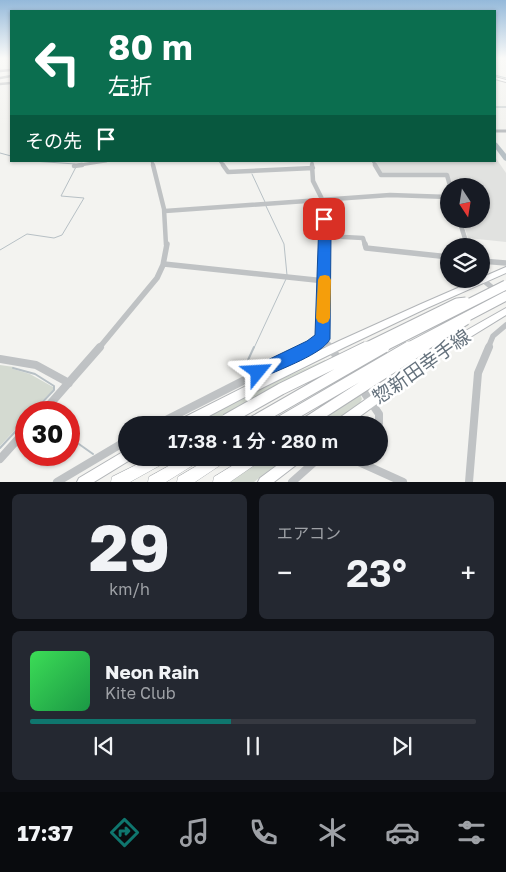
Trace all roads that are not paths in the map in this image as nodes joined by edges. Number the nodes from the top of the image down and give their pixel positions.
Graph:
1 (100, 162) edge
2 (152, 162) edge
3 (221, 162) edge
4 (312, 162) edge
5 (374, 162) edge
6 (74, 166) dead end
7 (313, 168) junction
8 (448, 178) edge
9 (440, 197) edge
10 (323, 201) junction
11 (165, 211) junction
12 (326, 236) junction
13 (440, 256) edge
14 (490, 262) edge
15 (506, 263) edge
16 (164, 264) junction
17 (506, 270) edge
18 (490, 276) edge
19 (325, 281) junction
20 (490, 285) edge
21 (506, 285) edge
22 (462, 288) edge
23 (506, 298) edge
24 (475, 300) junction
25 (506, 311) edge
26 (475, 312) junction
27 (506, 326) edge
28 (322, 339) junction
29 (331, 349) junction
30 (0, 359) edge
31 (69, 383) junction
32 (53, 401) edge
33 (371, 401) junction
34 (174, 416) edge
35 (199, 416) edge
36 (233, 416) edge
37 (263, 416) edge
38 (290, 416) edge
39 (316, 416) edge
40 (351, 416) edge
41 (379, 416) edge
42 (15, 442) edge
43 (118, 446) edge
44 (0, 459) edge
45 (118, 461) edge
46 (147, 466) edge
47 (181, 466) edge
48 (208, 466) edge
49 (243, 466) edge
50 (285, 466) edge
51 (310, 466) edge
52 (368, 466) edge
53 (57, 482) edge
54 (82, 482) edge
55 (117, 482) edge
56 (154, 482) edge
57 (183, 482) edge
58 (219, 482) edge
59 (264, 482) edge
60 (292, 482) edge
61 (403, 482) edge
62 (469, 482) edge

1 - 6 street
2 - 11 street
3 - 7 street
4 - 7 street
5 - 8 street
7 - 10 street
9 - 10 street
10 - 11 street
10 - 12 street
11 - 16 street
12 - 13 street
12 - 19 street
14 - 15 street
16 - 19 street
16 - 31 street
17 - 18 main road
19 - 28 street
20 - 23 street
21 - 24 highway, bridge
22 - 29 main road
23 - 26 highway, bridge
24 - 36 highway, bridge
24 - 37 highway, bridge
25 - 33 main road, 惣新田幸手線
26 - 38 highway, bridge
26 - 39 highway, bridge
27 - 62 street
28 - 29 street
28 - 34 street
29 - 33 street
29 - 35 main road
30 - 31 street
31 - 32 street
33 - 40 main road, 惣新田幸手線
33 - 41 street
42 - 44 street
43 - 53 street
45 - 54 main road
46 - 55 highway
47 - 56 highway
48 - 57 highway
49 - 58 highway
50 - 59 main road
51 - 60 street
52 - 61 street

